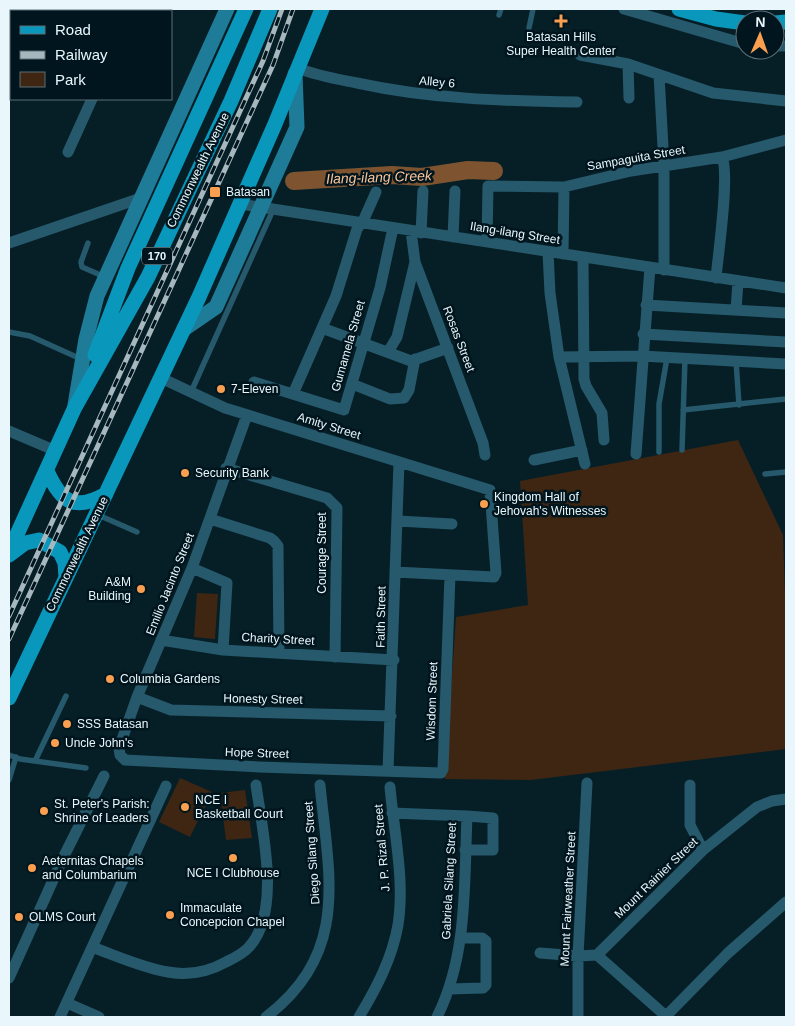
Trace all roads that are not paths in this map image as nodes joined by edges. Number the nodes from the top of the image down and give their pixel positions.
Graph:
1 (227, 9) edge
2 (246, 9) edge
3 (270, 9) edge
4 (322, 9) edge
5 (534, 9) edge
6 (624, 9) edge
7 (679, 9) edge
8 (735, 22) edge
9 (529, 28) dead end
10 (735, 41) edge
11 (580, 55) dead end
12 (628, 64) junction
13 (297, 71) junction
14 (659, 75) junction
15 (629, 98) dead end
16 (92, 100) edge
17 (786, 101) edge
18 (577, 102) dead end
19 (786, 140) edge
20 (68, 152) dead end
21 (722, 157) junction
22 (664, 165) junction
23 (564, 187) junction
24 (423, 190) dead end
25 (455, 191) dead end
26 (376, 192) dead end
27 (141, 198) junction
28 (240, 204) junction
29 (267, 209) junction
30 (361, 223) junction
31 (393, 228) junction
32 (416, 232) junction
33 (452, 237) junction
34 (487, 242) junction
35 (9, 243) edge
36 (88, 243) dead end
37 (548, 252) junction
38 (563, 254) junction
39 (583, 257) junction
40 (415, 262) junction
41 (650, 268) junction
42 (664, 270) junction
43 (237, 275) junction
44 (105, 277) junction
45 (716, 278) junction
46 (738, 281) junction
47 (786, 288) edge
48 (646, 305) junction
49 (736, 310) junction
50 (786, 313) edge
51 (322, 328) junction
52 (184, 329) junction
53 (9, 332) edge
54 (643, 334) junction
55 (364, 342) junction
56 (786, 342) edge
57 (448, 348) junction
58 (388, 352) junction
59 (584, 356) junction
60 (642, 356) junction
61 (559, 357) junction
62 (667, 358) junction
63 (415, 359) junction
64 (685, 359) junction
65 (83, 360) junction
66 (736, 361) junction
67 (786, 364) edge
68 (161, 378) junction
69 (254, 382) dead end
70 (352, 384) junction
71 (191, 392) junction
72 (293, 394) junction
73 (786, 399) edge
74 (739, 405) junction
75 (75, 407) junction
76 (683, 410) junction
77 (247, 415) junction
78 (9, 431) edge
79 (604, 440) dead end
80 (582, 450) junction
81 (682, 450) dead end
82 (56, 451) junction
83 (659, 452) dead end
84 (636, 454) dead end
85 (485, 455) dead end
86 (534, 460) dead end
87 (399, 462) junction
88 (586, 464) dead end
89 (226, 468) junction
90 (47, 471) junction
91 (786, 472) edge
92 (765, 474) dead end
93 (106, 494) junction
94 (96, 514) junction
95 (210, 519) junction
96 (398, 521) junction
97 (452, 524) dead end
98 (137, 532) dead end
99 (10, 549) edge
100 (192, 568) junction
101 (395, 572) junction
102 (450, 576) junction
103 (66, 577) junction
104 (161, 640) junction
105 (223, 650) junction
106 (280, 652) junction
107 (336, 657) junction
108 (394, 660) junction
109 (66, 696) dead end
110 (137, 697) junction
111 (9, 698) edge
112 (391, 716) junction
113 (9, 754) edge
114 (16, 758) junction
115 (125, 760) joint
116 (35, 761) junction
117 (86, 768) dead end
118 (388, 771) junction
119 (104, 776) dead end
120 (9, 780) edge
121 (587, 783) dead end
122 (256, 785) dead end
123 (320, 785) dead end
124 (690, 785) dead end
125 (166, 786) dead end
126 (390, 787) dead end
127 (786, 799) edge
128 (392, 813) junction
129 (467, 816) junction
130 (465, 850) junction
131 (703, 850) junction
132 (786, 902) edge
133 (461, 938) junction
134 (92, 947) junction
135 (540, 953) dead end
136 (597, 954) junction
137 (578, 956) junction
138 (9, 978) edge
139 (449, 989) junction
140 (67, 1003) junction
141 (60, 1017) edge
142 (99, 1017) edge
143 (266, 1017) edge
144 (359, 1017) edge
145 (437, 1017) edge
146 (578, 1017) edge
147 (667, 1017) edge

1 - 27 street, Commonwealth Avenue / 170
2 - 75 main road
3 - 75 main road, Commonwealth Avenue / 170
4 - 13 main road, Commonwealth Avenue
5 - 9 lane
6 - 10 street
7 - 8 main road
11 - 12 street
12 - 14 street
12 - 15 street
13 - 18 street, Alley 6
13 - 28 main road, Commonwealth Avenue
13 - 29 street, Commonwealth Avenue
14 - 17 street
14 - 22 street
16 - 20 street
19 - 21 street, Sampaguita Street
21 - 22 street, Sampaguita Street
21 - 45 street
22 - 23 street, Sampaguita Street
22 - 42 street
23 - 34 street, Sampaguita Street
23 - 38 street
24 - 32 street, Rosas Street
25 - 33 street
26 - 30 street
27 - 35 street
27 - 44 street, Commonwealth Avenue / 170
28 - 29 street, Ilang-ilang Street
28 - 52 main road, Commonwealth Avenue
29 - 30 street, Ilang-ilang Street
29 - 43 street, Commonwealth Avenue
30 - 31 street, Ilang-ilang Street
30 - 51 street
31 - 32 street, Ilang-ilang Street
31 - 55 street, Gumamela Street
32 - 33 street, Ilang-ilang Street
32 - 40 street, Rosas Street
33 - 34 street, Ilang-ilang Street
34 - 37 street, Ilang-ilang Street
36 - 44 lane
37 - 38 street, Ilang-ilang Street
37 - 61 street
38 - 39 street, Ilang-ilang Street
39 - 41 street, Ilang-ilang Street
39 - 59 street
40 - 57 street, Rosas Street
40 - 58 street
41 - 42 street, Ilang-ilang Street
41 - 48 street
42 - 45 street, Ilang-ilang Street
43 - 52 street, Commonwealth Avenue
43 - 71 lane
44 - 65 street, Commonwealth Avenue / 170
45 - 46 street, Ilang-ilang Street
46 - 47 street, Ilang-ilang Street
46 - 49 street
48 - 49 street
48 - 54 street
49 - 50 street
51 - 55 street
51 - 72 street
52 - 68 main road, Commonwealth Avenue
53 - 65 lane
54 - 56 street
54 - 60 street
55 - 58 street
55 - 70 street, Gumamela Street
57 - 63 street
57 - 85 street, Rosas Street
58 - 63 street
59 - 60 street
59 - 61 street
59 - 79 street
60 - 62 street
60 - 84 street
61 - 80 street
62 - 64 street
62 - 83 lane
63 - 70 street
64 - 66 street
64 - 76 lane
65 - 75 street, Commonwealth Avenue / 170
66 - 67 street
66 - 74 lane
68 - 71 street, Amity Street
68 - 93 main road, Commonwealth Avenue
69 - 72 street, Gumamela Street
70 - 72 street, Gumamela Street
71 - 77 street, Amity Street
73 - 74 lane
74 - 76 lane
75 - 82 main road, Commonwealth Avenue / 170
76 - 81 lane
77 - 87 street, Amity Street
77 - 89 street, Emilio Jacinto Street
78 - 82 street
80 - 86 street
80 - 88 street
82 - 90 main road, Commonwealth Avenue / 170
87 - 96 street, Faith Street
87 - 102 street, Amity Street
89 - 95 street, Emilio Jacinto Street
89 - 107 street, Courage Street
90 - 93 main road
90 - 99 main road, Commonwealth Avenue / 170
91 - 92 lane
93 - 94 main road, Commonwealth Avenue
94 - 98 lane
94 - 103 main road, Commonwealth Avenue
95 - 100 street, Emilio Jacinto Street
95 - 106 street
96 - 97 street
96 - 101 street, Faith Street
99 - 103 main road
100 - 104 street, Emilio Jacinto Street
100 - 105 street
101 - 102 street
101 - 108 street, Faith Street
102 - 118 street, Wisdom Street
103 - 111 main road, Commonwealth Avenue
104 - 105 street, Charity Street
104 - 110 street, Emilio Jacinto Street
105 - 106 street, Charity Street
106 - 107 street, Charity Street
107 - 108 street, Charity Street
108 - 112 street, Faith Street
109 - 116 lane
110 - 112 street, Honesty Street
110 - 115 street, Emilio Jacinto Street
112 - 118 street, Faith Street
113 - 114 lane
114 - 116 lane
114 - 120 lane
115 - 118 street, Hope Street
116 - 117 lane
119 - 138 street
121 - 137 street, Mount Fairweather Street
122 - 134 street
123 - 143 street, Diego Silang Street
124 - 131 street
125 - 134 street
126 - 128 street, J. P. Rizal Street
127 - 131 street, Mount Rainier Street
128 - 129 street, Gabriela Silang Street
128 - 144 street, J. P. Rizal Street
129 - 130 street, Gabriela Silang Street
129 - 130 street
130 - 133 street, Gabriela Silang Street
131 - 136 street, Mount Rainier Street
132 - 147 street
133 - 139 street, Gabriela Silang Street
133 - 139 street
134 - 140 street
135 - 137 street
136 - 137 street
136 - 147 street
137 - 146 street, Mount Fairweather Street
139 - 145 street, Gabriela Silang Street
140 - 141 street
140 - 142 street

